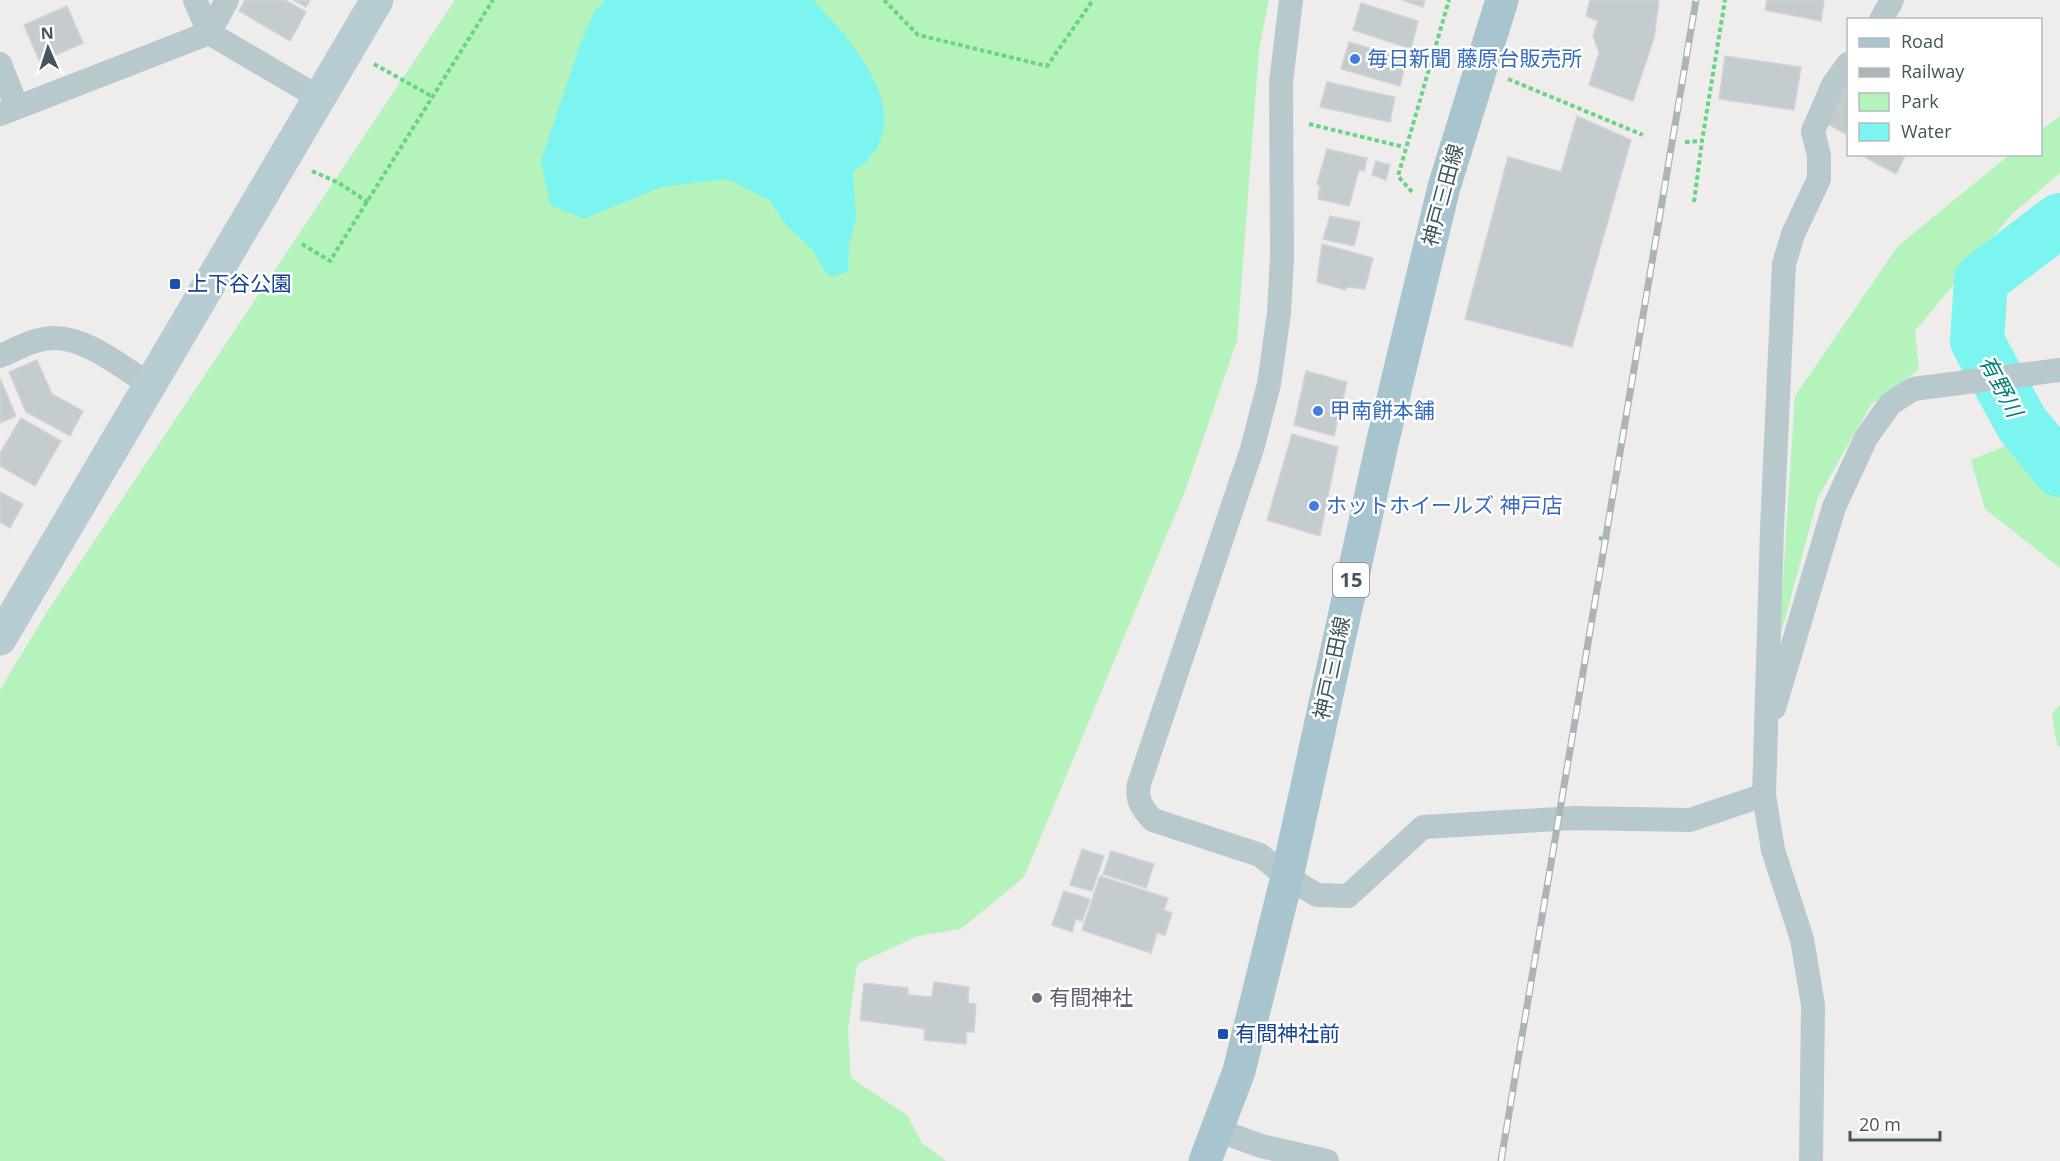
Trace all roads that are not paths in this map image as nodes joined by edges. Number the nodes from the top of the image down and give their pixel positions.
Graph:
1 (195, 0) edge
2 (227, 0) edge
3 (376, 0) edge
4 (1291, 0) edge
5 (1502, 0) edge
6 (1892, 0) edge
7 (1882, 18) edge
8 (209, 33) junction
9 (0, 64) edge
10 (1847, 65) edge
11 (318, 97) junction
12 (9, 111) edge
13 (0, 356) edge
14 (2060, 370) edge
15 (150, 385) junction
16 (0, 639) edge
17 (1765, 736) junction
18 (1764, 795) junction
19 (1287, 877) junction
20 (1217, 1130) junction
21 (1205, 1161) edge
22 (1327, 1161) edge
23 (1811, 1161) edge

1 - 8 street
2 - 8 street
3 - 11 street
4 - 19 street
5 - 19 main road, 神戸三田線 / 15
6 - 7 street
8 - 11 street
8 - 12 street
9 - 12 street
10 - 17 street
11 - 15 street
13 - 15 street
14 - 17 street
15 - 16 street
17 - 18 street
18 - 19 street
18 - 23 street
19 - 20 main road, 神戸三田線 / 15
20 - 21 main road, 神戸三田線 / 15
20 - 22 street

